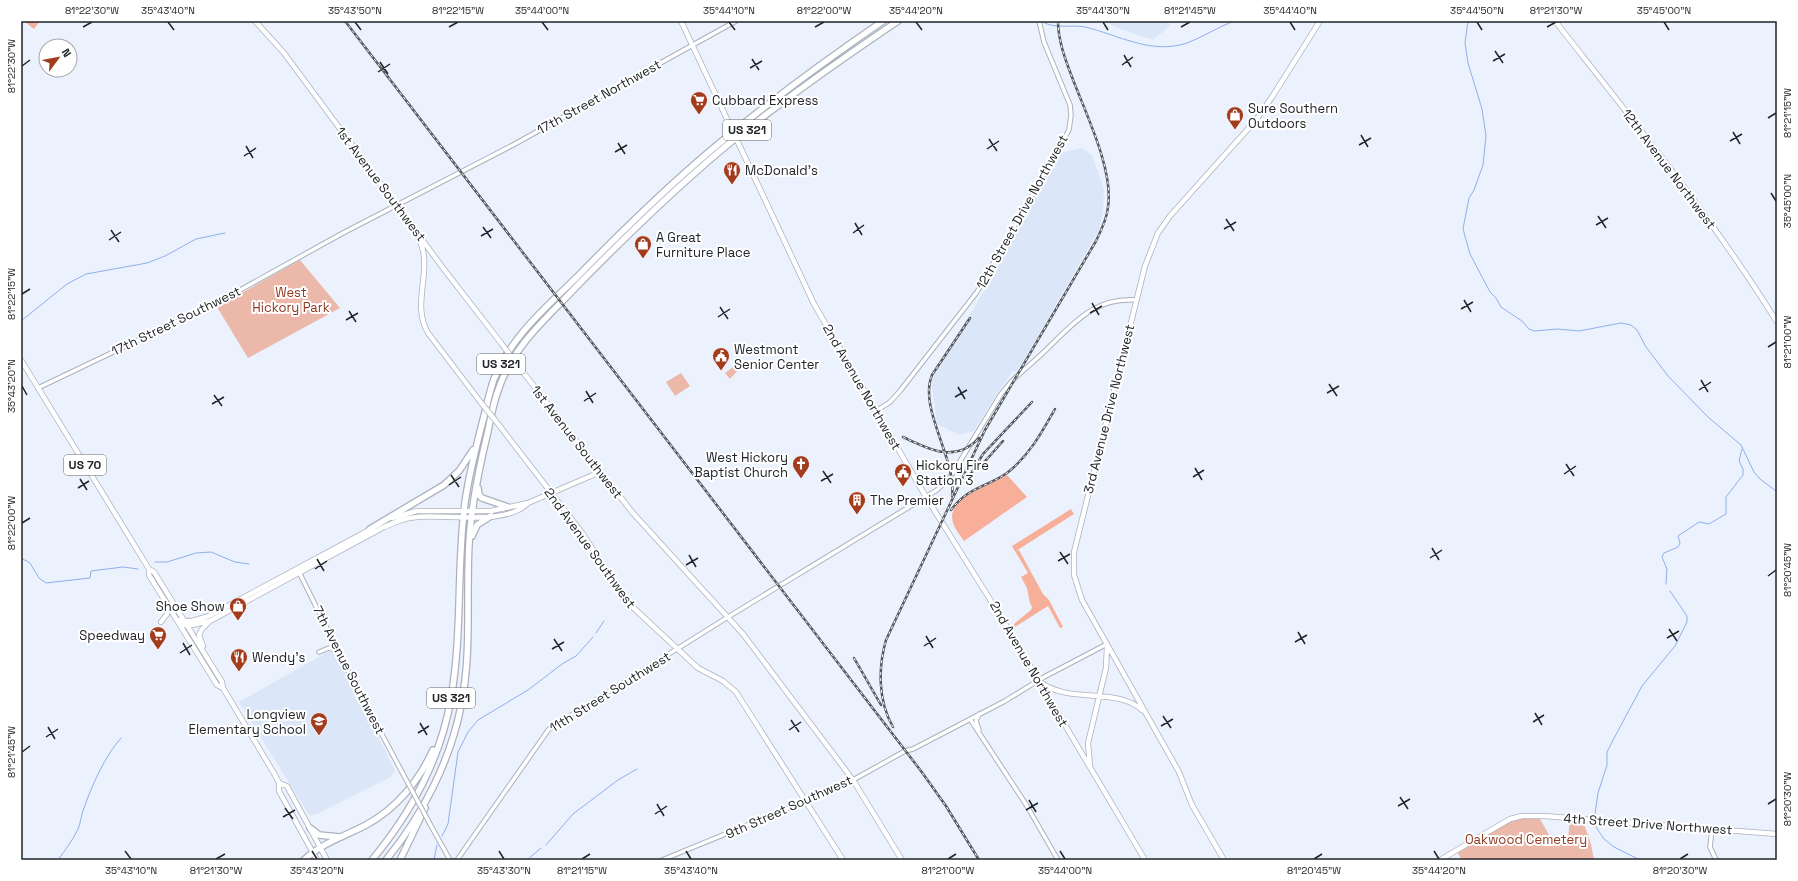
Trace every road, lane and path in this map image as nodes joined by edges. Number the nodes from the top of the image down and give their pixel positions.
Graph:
1 (255, 21) edge
2 (681, 21) edge
3 (736, 21) edge
4 (883, 21) edge
5 (898, 21) edge
6 (1320, 21) edge
7 (1555, 21) edge
8 (1040, 23) edge
9 (693, 45) junction
10 (733, 132) junction
11 (736, 138) junction
12 (462, 172) joint
13 (397, 206) junction
14 (411, 225) junction
15 (1136, 300) junction
16 (1777, 322) edge
17 (21, 360) edge
18 (38, 388) junction
19 (876, 411) junction
20 (477, 441) junction
21 (478, 471) junction
22 (600, 472) junction
23 (551, 493) junction
24 (926, 497) junction
25 (528, 503) junction
26 (508, 507) junction
27 (472, 511) junction
28 (464, 513) junction
29 (490, 516) junction
30 (471, 517) junction
31 (370, 529) junction
32 (469, 544) junction
33 (149, 569) junction
34 (298, 571) junction
35 (168, 606) junction
36 (728, 617) junction
37 (210, 621) junction
38 (161, 622) dead end
39 (178, 622) junction
40 (185, 623) junction
41 (1107, 644) junction
42 (677, 650) junction
43 (338, 651) junction
44 (319, 652) dead end
45 (214, 669) junction
46 (1039, 681) junction
47 (453, 685) junction
48 (223, 688) junction
49 (1100, 697) junction
50 (980, 713) junction
51 (1147, 716) junction
52 (970, 719) junction
53 (982, 737) junction
54 (1092, 770) junction
55 (437, 780) junction
56 (854, 780) junction
57 (279, 783) junction
58 (806, 801) junction
59 (310, 828) junction
60 (1712, 829) junction
61 (1777, 834) edge
62 (340, 837) junction
63 (320, 848) junction
64 (313, 852) junction
65 (304, 860) edge
66 (317, 860) edge
67 (327, 860) edge
68 (372, 860) edge
69 (386, 860) edge
70 (400, 860) edge
71 (450, 860) edge
72 (457, 860) edge
73 (662, 860) edge
74 (843, 860) edge
75 (902, 860) edge
76 (1058, 860) edge
77 (1145, 860) edge
78 (1224, 860) edge
79 (1440, 860) edge
80 (1716, 860) edge

1 - 13 main road, 1st Avenue Southwest
2 - 9 main road, 2nd Avenue Northwest
3 - 9 street, 17th Street Northwest
4 - 10 highway, US 321
5 - 11 highway, US 321
6 - 15 main road, 3rd Avenue Drive Northwest
7 - 16 main road, 12th Avenue Northwest
8 - 19 street, 12th Street Drive Northwest
9 - 10 main road, 2nd Avenue Northwest
9 - 12 street, 17th Street Northwest
10 - 11 main road, 2nd Avenue Northwest
10 - 20 highway, US 321
11 - 19 main road, 2nd Avenue Northwest
11 - 21 highway, US 321
12 - 13 street, 17th Street Southwest
13 - 14 main road, 1st Avenue Southwest
13 - 18 street, 17th Street Southwest
14 - 22 main road, 1st Avenue Southwest, bridge
14 - 23 main road, 2nd Avenue Southwest, bridge
15 - 24 street, 11th Street Southwest
15 - 41 main road, 3rd Avenue Drive Northwest
17 - 18 main road, US 70
18 - 33 main road, US 70
19 - 24 main road, 2nd Avenue Northwest
20 - 28 highway, US 321
20 - 31 highway
21 - 26 highway
21 - 27 highway, US 321
22 - 23 main road
22 - 36 main road, 1st Avenue Southwest
23 - 25 main road
23 - 42 main road, 2nd Avenue Southwest
24 - 36 street, 11th Street Southwest
24 - 46 main road, 2nd Avenue Northwest
25 - 26 main road
25 - 29 main road
26 - 27 main road
27 - 28 main road
27 - 30 highway, US 321
28 - 30 main road
28 - 31 main road
28 - 34 main road
28 - 47 highway, US 321
29 - 30 main road
29 - 32 highway
30 - 32 highway, US 321
31 - 34 main road
32 - 55 highway, US 321
33 - 35 main road, US 70
33 - 40 main road, US 70
34 - 37 main road
34 - 40 main road
34 - 43 street, 7th Avenue Southwest
35 - 38 main road
35 - 39 main road, US 70
36 - 42 street, 11th Street Southwest
36 - 56 main road, 1st Avenue Southwest
37 - 40 main road
37 - 45 main road
39 - 40 main road
39 - 48 main road, US 70
40 - 45 main road, US 70
41 - 46 street, 9th Street Southwest
41 - 49 main road
41 - 51 main road, 3rd Avenue Drive Northwest
42 - 58 main road, 2nd Avenue Southwest
42 - 72 street, 11th Street Southwest
43 - 44 street
43 - 71 street, 7th Avenue Southwest, bridge
45 - 48 main road, US 70
46 - 49 main road
46 - 50 street, 9th Street Southwest
46 - 54 main road, 2nd Avenue Northwest
47 - 62 highway
47 - 68 highway, US 321
48 - 57 main road, US 70
49 - 51 main road
49 - 54 main road
50 - 52 street, 9th Street Southwest
50 - 53 street
51 - 78 main road, 3rd Avenue Drive Northwest
52 - 53 street
52 - 56 street, 9th Street Southwest
53 - 76 street
54 - 77 main road, 2nd Avenue Northwest
55 - 69 highway, US 321
55 - 70 highway
56 - 58 street, 9th Street Southwest
56 - 75 main road, 1st Avenue Southwest
57 - 59 main road, US 70
57 - 64 main road, US 70
58 - 73 street, 9th Street Southwest
58 - 74 main road, 2nd Avenue Southwest
59 - 62 highway
59 - 63 main road, US 70
60 - 61 main road, 4th Street Drive Northwest
60 - 79 main road, 4th Street Drive Northwest
60 - 80 street
62 - 63 highway
63 - 64 highway
63 - 67 main road, US 70
64 - 65 highway
64 - 66 main road, US 70

